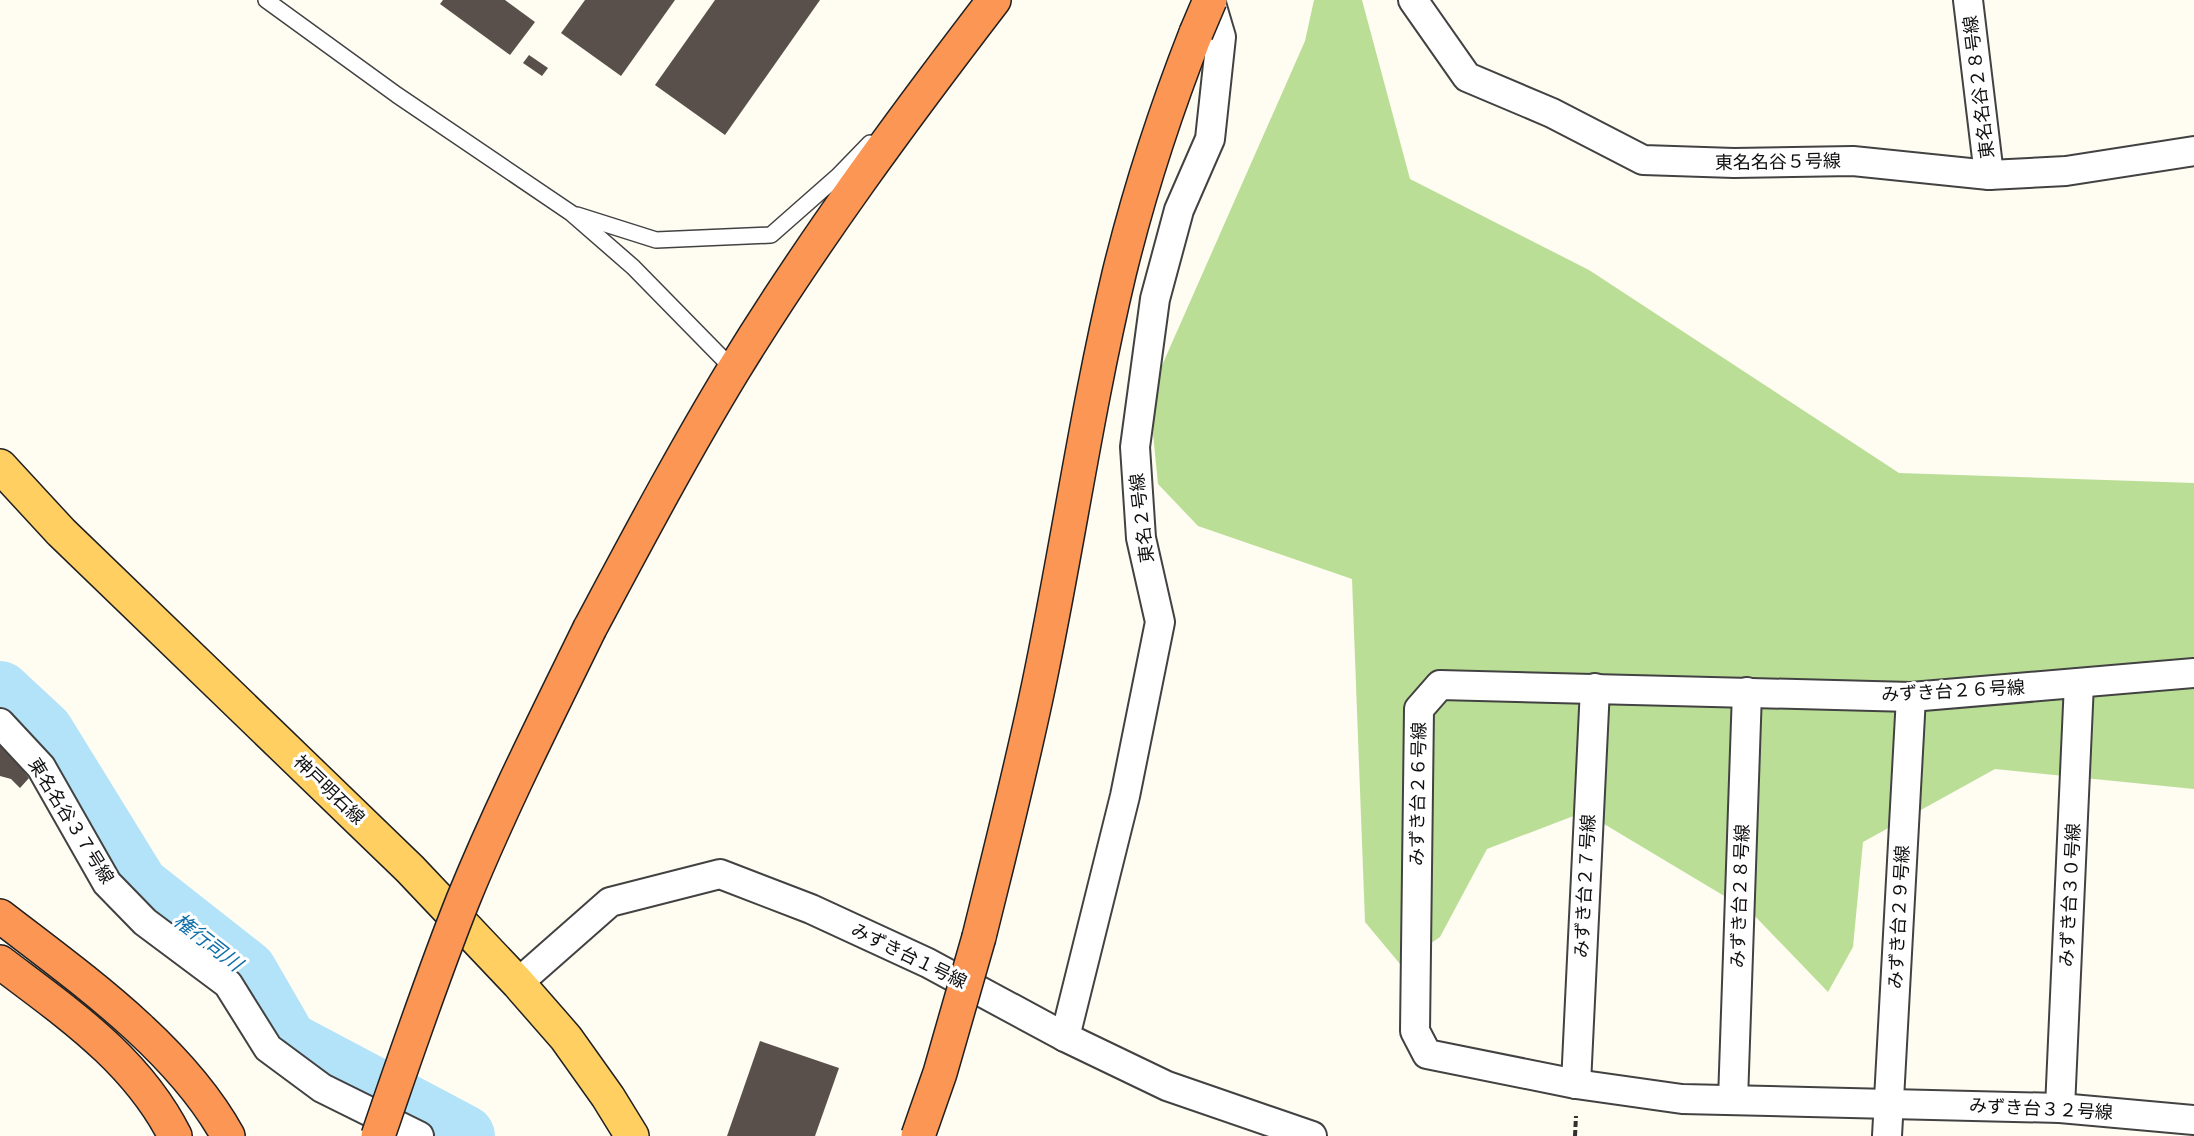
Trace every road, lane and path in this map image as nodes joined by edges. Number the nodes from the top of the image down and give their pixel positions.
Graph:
1 (266, 0) edge
2 (994, 0) edge
3 (1210, 0) edge
4 (1968, 0) edge
5 (1414, 3) edge
6 (938, 74) junction
7 (2194, 151) edge
8 (1989, 175) junction
9 (571, 213) junction
10 (734, 370) junction
11 (0, 466) edge
12 (2194, 674) edge
13 (2079, 683) junction
14 (1595, 688) junction
15 (1747, 692) junction
16 (1911, 697) junction
17 (0, 723) edge
18 (0, 916) edge
19 (0, 962) edge
20 (518, 983) junction
21 (1065, 1037) junction
22 (1576, 1084) junction
23 (1733, 1100) junction
24 (1888, 1104) junction
25 (2060, 1108) junction
26 (2194, 1120) edge
27 (175, 1136) edge
28 (228, 1136) edge
29 (378, 1136) edge
30 (419, 1136) edge
31 (632, 1136) edge
32 (918, 1136) edge
33 (1312, 1136) edge
34 (1887, 1136) edge

1 - 9 lane
2 - 6 highway
3 - 21 street, 東名２号線
3 - 32 highway, bridge
4 - 8 street, 東名名谷２８号線
5 - 8 street, 東名名谷５号線
6 - 9 lane
6 - 10 highway
7 - 8 street, 東名名谷５号線
9 - 10 lane
10 - 29 highway, bridge
11 - 20 main road, 神戸明石線
12 - 13 street, みずき台２６号線
13 - 16 street, みずき台２６号線
13 - 25 street, みずき台３０号線
14 - 15 street, みずき台２６号線
14 - 22 street, みずき台２７号線
14 - 22 street, みずき台２６号線
15 - 16 street, みずき台２６号線
15 - 23 street, みずき台２８号線
16 - 24 street, みずき台２９号線
17 - 30 street, 東名名谷３７号線
18 - 28 highway
19 - 27 highway
20 - 21 street, みずき台１号線
20 - 31 main road, 神戸明石線
21 - 33 street, みずき台１号線
22 - 23 street, みずき台２６号線
23 - 24 street, みずき台２６号線
24 - 25 street, みずき台３２号線
24 - 34 street, みずき台２９号線
25 - 26 street, みずき台３２号線

